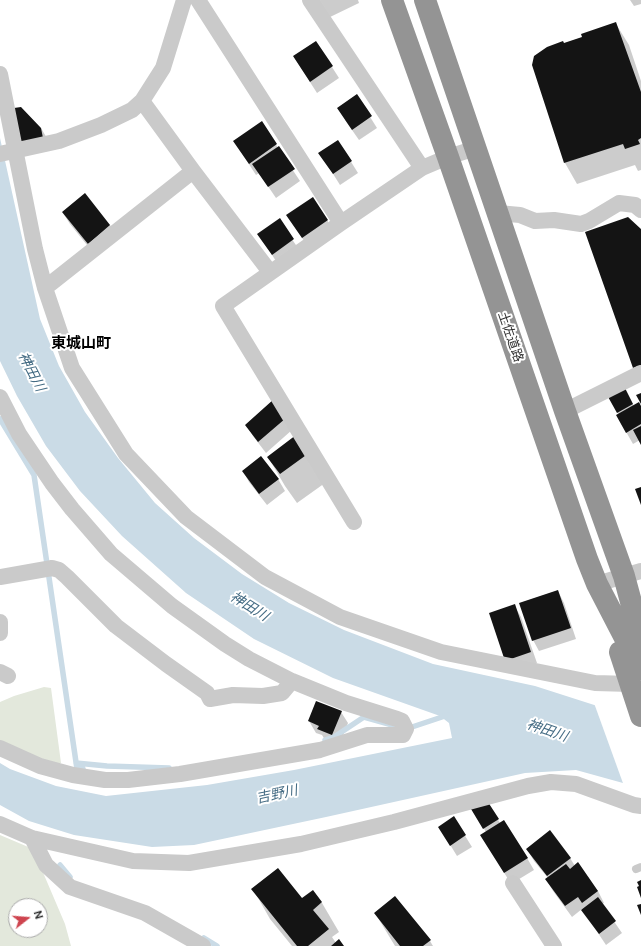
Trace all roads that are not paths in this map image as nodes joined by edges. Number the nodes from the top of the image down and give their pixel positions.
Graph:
1 (184, 0) edge
2 (198, 0) edge
3 (310, 0) edge
4 (392, 0) edge
5 (425, 0) edge
6 (0, 74) edge
7 (142, 101) junction
8 (476, 148) junction
9 (7, 152) edge
10 (448, 157) junction
11 (422, 168) junction
12 (193, 171) junction
13 (641, 210) edge
14 (498, 212) junction
15 (341, 223) junction
16 (270, 272) junction
17 (45, 288) junction
18 (641, 373) edge
19 (0, 397) edge
20 (565, 411) junction
21 (354, 522) dead end
22 (633, 574) edge
23 (0, 577) edge
24 (597, 584) junction
25 (641, 616) edge
26 (0, 622) edge
27 (0, 633) edge
28 (641, 639) edge
29 (292, 681) junction
30 (637, 693) edge
31 (0, 748) edge
32 (641, 806) edge
33 (0, 824) edge
34 (32, 838) junction
35 (513, 884) dead end
36 (203, 946) edge
37 (554, 946) edge

1 - 7 street
2 - 15 street
3 - 11 street
4 - 10 highway, 土佐道路
5 - 8 highway
6 - 9 street
7 - 9 street
7 - 12 street
8 - 10 street
8 - 14 highway
9 - 17 street
10 - 11 street
10 - 24 highway, 土佐道路
11 - 15 street
12 - 16 street
12 - 17 street
13 - 14 street
14 - 20 highway
15 - 16 street
16 - 21 street
17 - 30 street
18 - 20 street
19 - 29 street
20 - 22 highway
22 - 24 street
22 - 25 highway
22 - 28 highway
23 - 29 street
24 - 30 highway, 土佐道路
26 - 27 street
29 - 31 street
32 - 34 street
33 - 34 street
34 - 36 street
35 - 37 street

